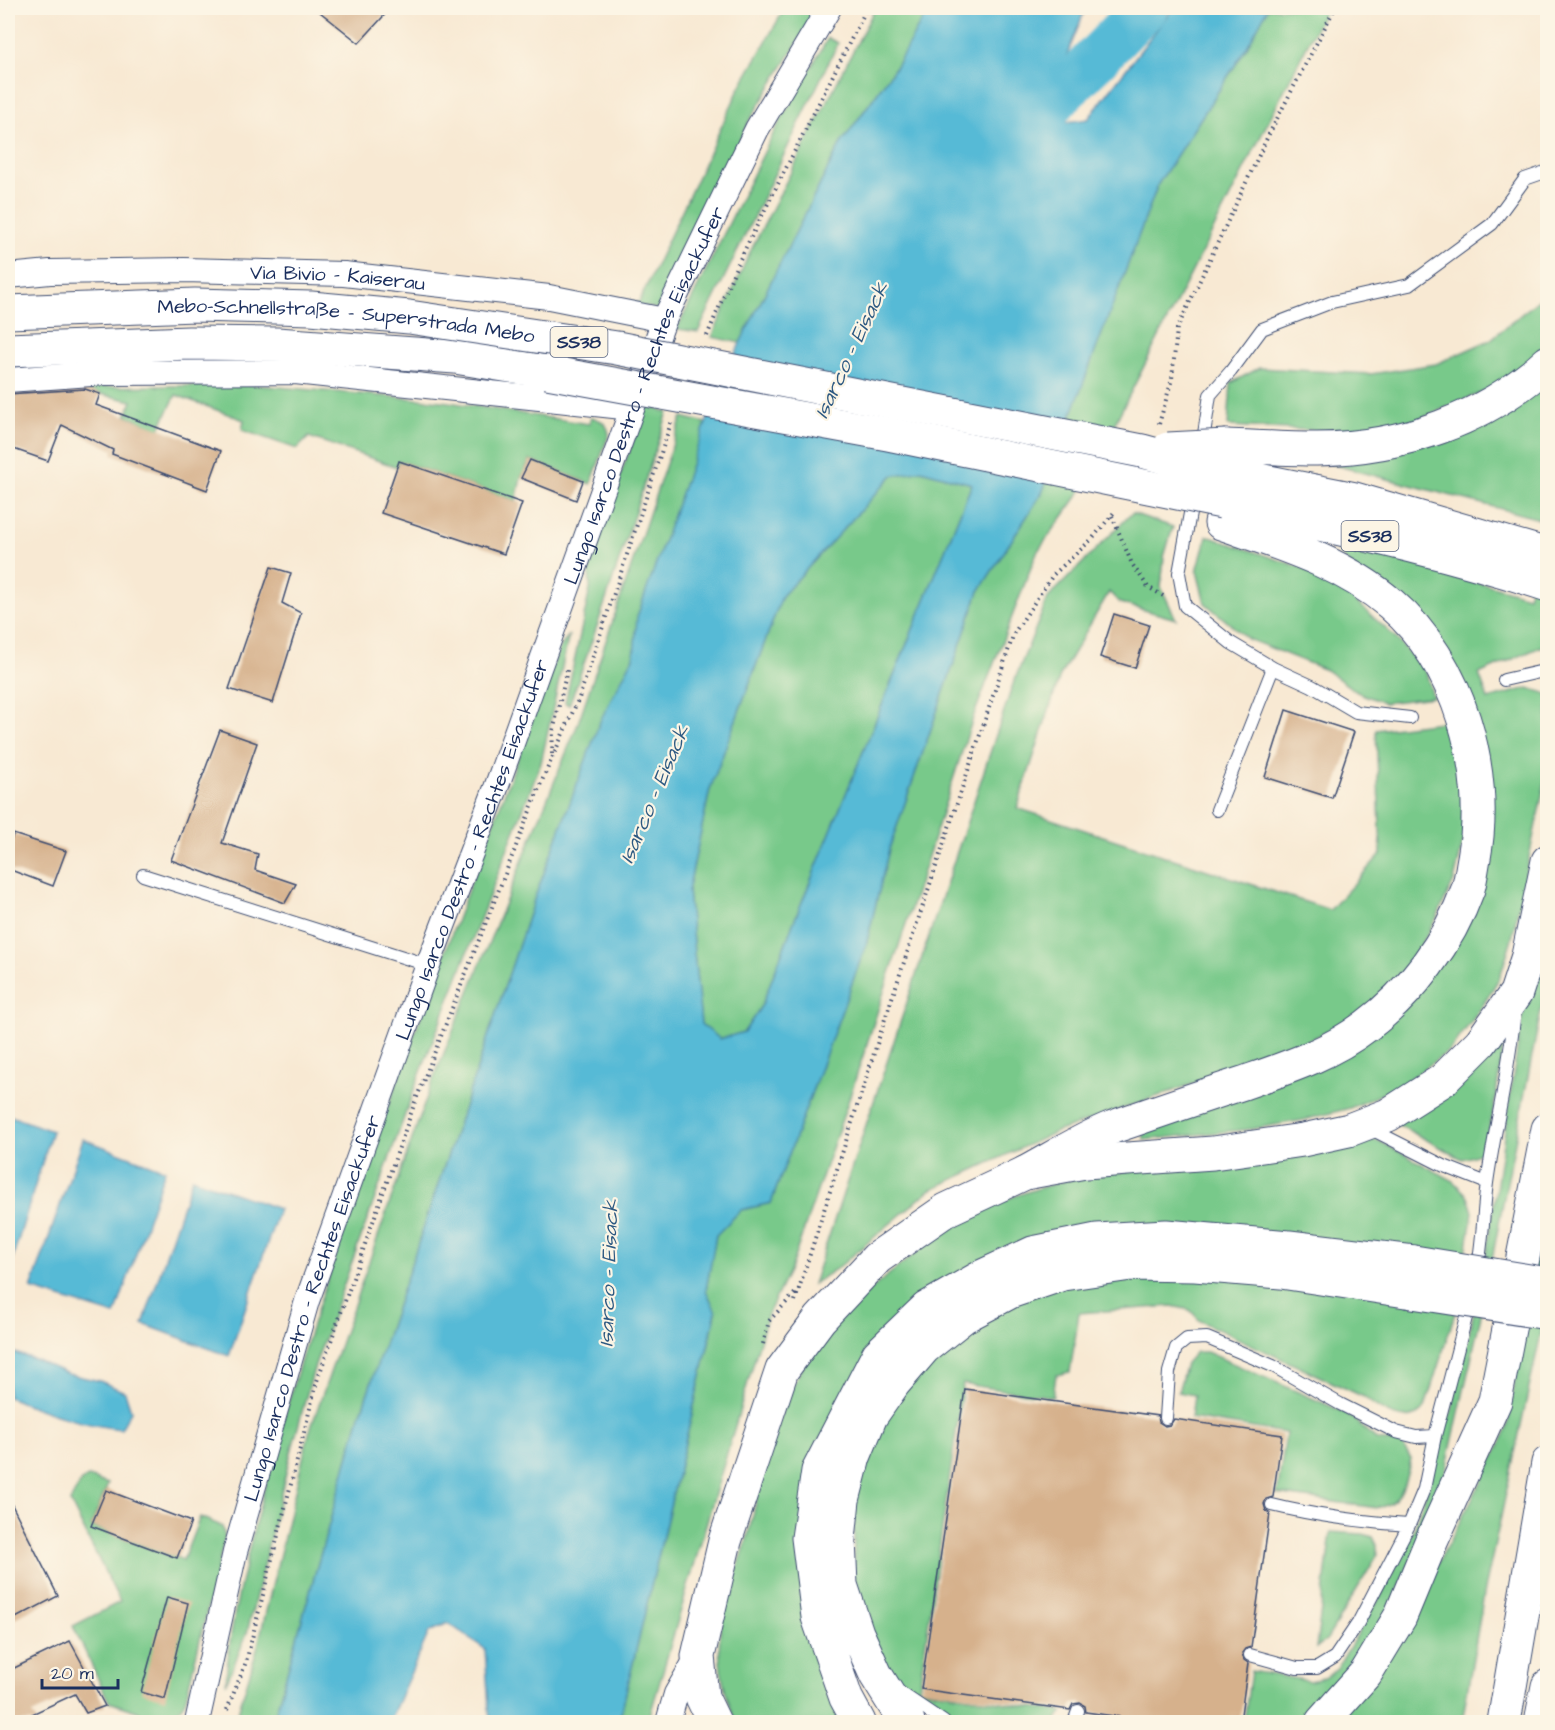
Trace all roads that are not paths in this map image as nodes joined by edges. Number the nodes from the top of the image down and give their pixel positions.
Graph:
1 (829, 8) edge
2 (1548, 171) edge
3 (8, 276) edge
4 (8, 312) edge
5 (664, 320) junction
6 (8, 350) edge
7 (1548, 362) edge
8 (8, 380) edge
9 (632, 408) junction
10 (1223, 486) junction
11 (1535, 566) edge
12 (1273, 668) junction
13 (1548, 670) edge
14 (1504, 680) dead end
15 (1410, 718) dead end
16 (1217, 810) dead end
17 (1548, 861) edge
18 (142, 875) dead end
19 (428, 965) junction
20 (1516, 993) junction
21 (1361, 1125) junction
22 (1548, 1129) edge
23 (1025, 1173) junction
24 (1487, 1184) junction
25 (1410, 1276) junction
26 (1548, 1284) edge
27 (1548, 1313) edge
28 (1166, 1418) dead end
29 (1435, 1436) junction
30 (1548, 1463) edge
31 (1272, 1505) dead end
32 (1409, 1525) junction
33 (1250, 1655) dead end
34 (698, 1656) junction
35 (876, 1675) junction
36 (1548, 1686) edge
37 (196, 1722) edge
38 (668, 1722) edge
39 (714, 1722) edge
40 (859, 1722) edge
41 (908, 1722) edge
42 (944, 1722) edge
43 (1322, 1722) edge
44 (1504, 1722) edge
45 (1541, 1722) edge

1 - 5 street, Lungo Isarco Destro - Rechtes Eisackufer
2 - 12 lane
3 - 5 street, Via Bivio - Kaiserau
4 - 10 main road, Mebo-Schnellstraße - Superstrada Mebo / SS38, bridge
5 - 9 street, Lungo Isarco Destro - Rechtes Eisackufer
6 - 10 main road, Mebo-Schnellstraße - Superstrada Mebo / SS38, bridge
7 - 10 main road
8 - 9 street
9 - 19 street, Lungo Isarco Destro - Rechtes Eisackufer
10 - 11 main road, SS38
10 - 23 main road
12 - 15 lane
12 - 16 lane
13 - 14 lane
17 - 20 main road
18 - 19 lane
19 - 37 street, Lungo Isarco Destro - Rechtes Eisackufer
20 - 21 main road
20 - 24 lane
21 - 23 main road
21 - 24 lane
22 - 43 main road
23 - 34 main road
24 - 29 lane
25 - 26 main road, bridge
25 - 27 main road, bridge
25 - 35 main road
25 - 40 main road
28 - 29 lane
29 - 32 lane
30 - 44 main road
31 - 32 lane
32 - 33 lane
34 - 38 street
34 - 39 main road
35 - 41 main road
35 - 42 lane
36 - 45 main road

